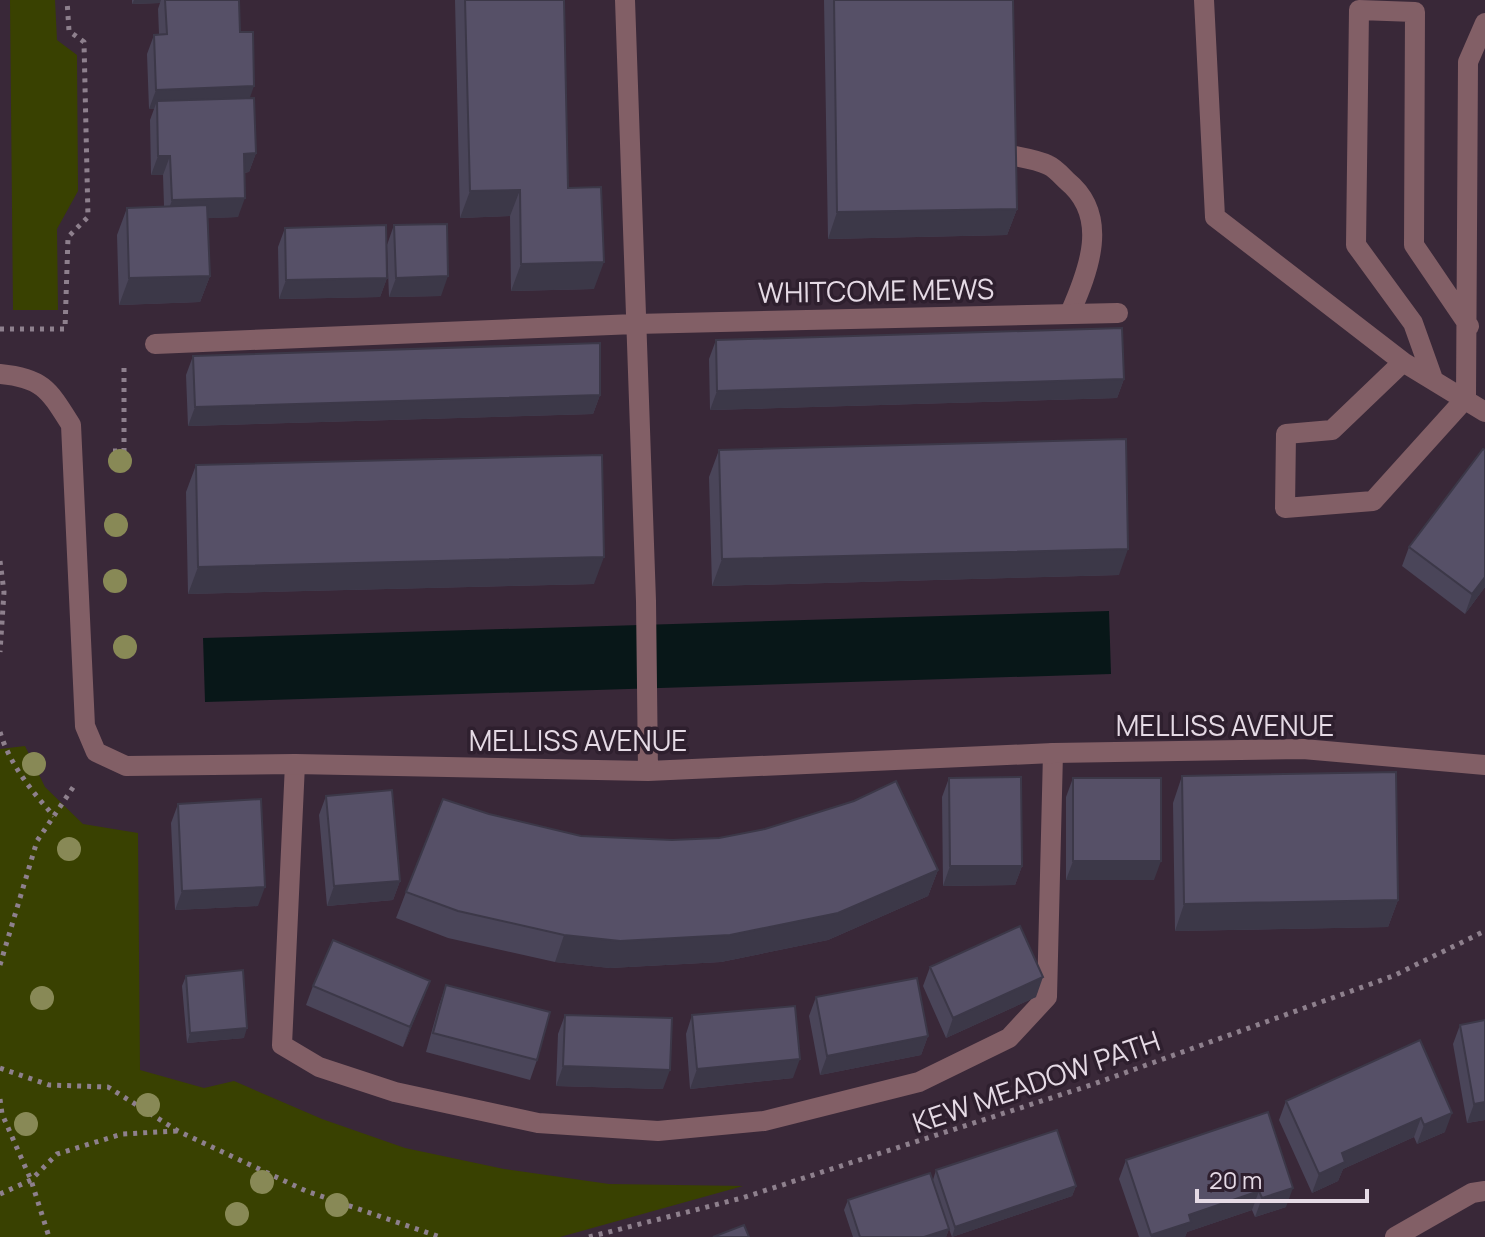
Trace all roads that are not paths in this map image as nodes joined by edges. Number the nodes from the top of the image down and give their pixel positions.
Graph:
1 (625, 0) edge
2 (1204, 0) edge
3 (1485, 23) edge
4 (1005, 154) edge
5 (1070, 313) junction
6 (1118, 313) dead end
7 (635, 324) junction
8 (1469, 326) junction
9 (155, 344) road end
10 (1403, 362) junction
11 (0, 374) edge
12 (1433, 379) junction
13 (1466, 398) junction
14 (1485, 412) edge
15 (1053, 753) junction
16 (295, 764) junction
17 (1485, 765) edge
18 (648, 771) junction
19 (1485, 1191) edge
20 (1395, 1237) edge

1 - 7 street
2 - 10 street
3 - 8 street
4 - 5 street
5 - 6 street, WHITCOME MEWS
5 - 7 street, WHITCOME MEWS
7 - 9 street, WHITCOME MEWS
7 - 18 street
8 - 12 street
8 - 13 street
10 - 12 street
10 - 13 street
11 - 16 street, MELLISS AVENUE
12 - 13 street
13 - 14 street
15 - 16 street
15 - 17 street, MELLISS AVENUE
15 - 18 street, MELLISS AVENUE
16 - 18 street, MELLISS AVENUE
19 - 20 street

